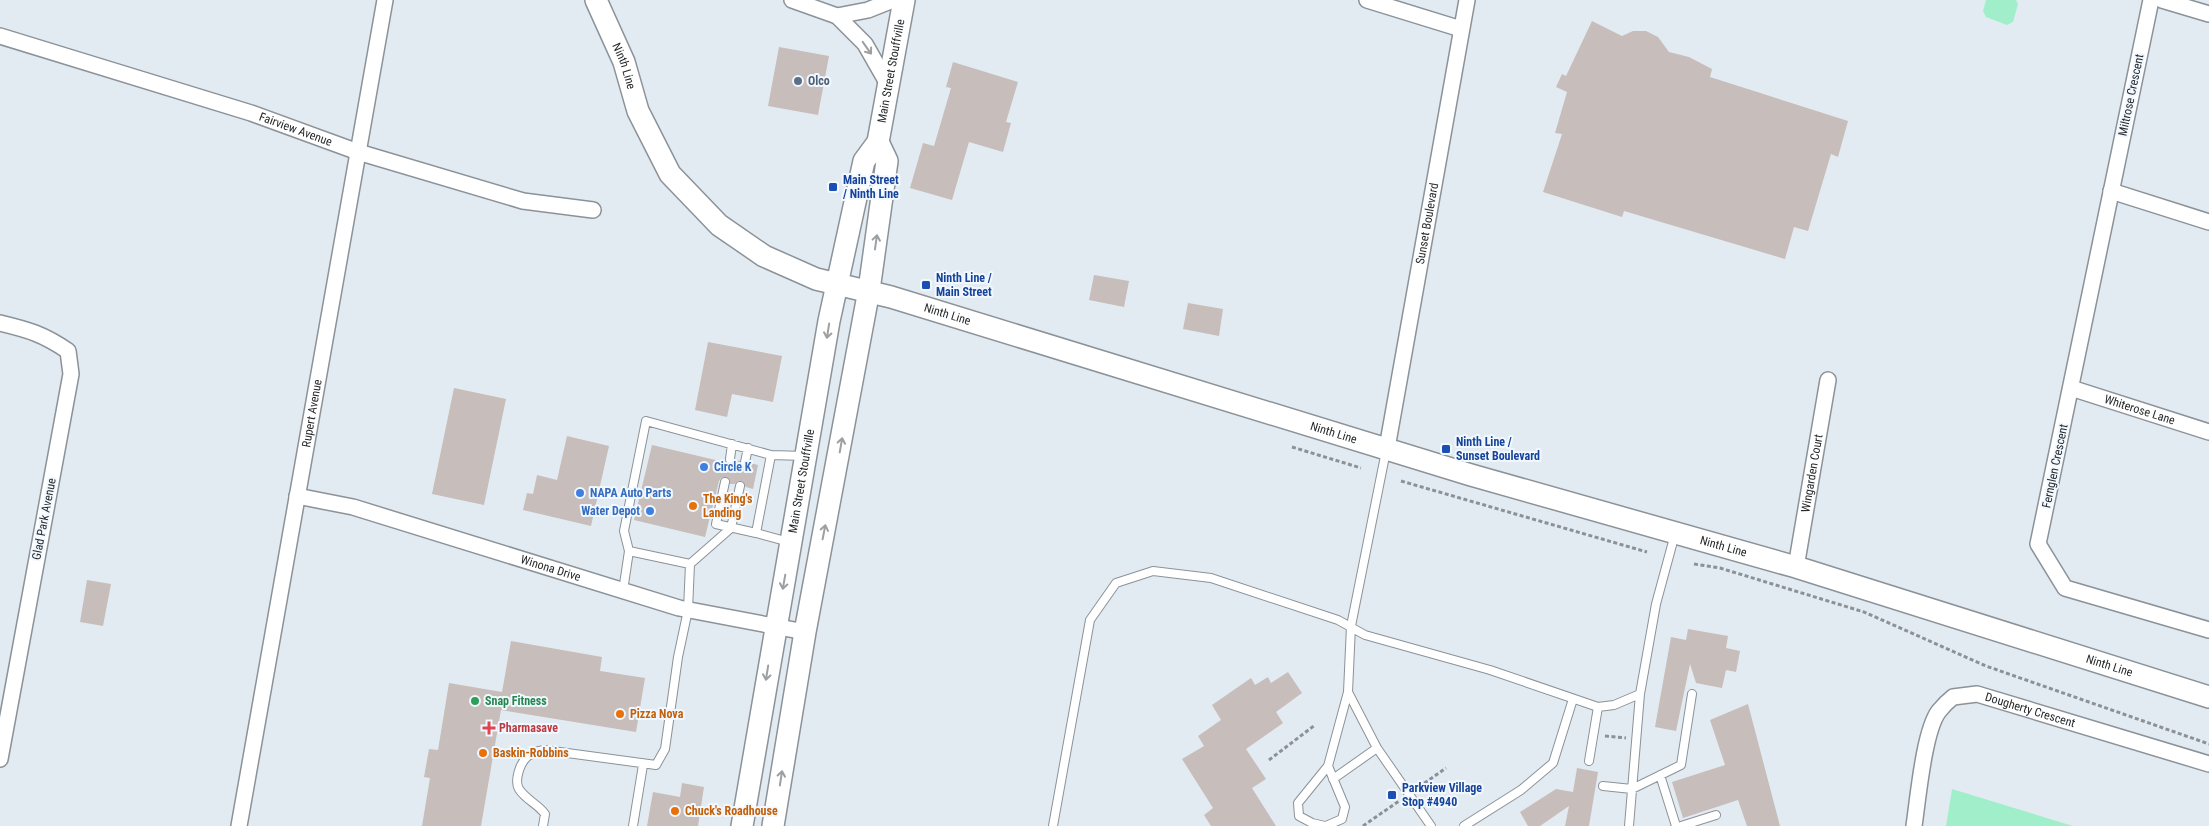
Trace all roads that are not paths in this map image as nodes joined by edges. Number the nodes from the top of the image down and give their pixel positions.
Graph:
1 (385, 0) edge
2 (596, 0) edge
3 (792, 0) edge
4 (893, 0) edge
5 (904, 0) edge
6 (1367, 0) edge
7 (1467, 0) edge
8 (2150, 0) edge
9 (2162, 0) edge
10 (2209, 14) edge
11 (837, 16) junction
12 (1461, 29) junction
13 (0, 36) edge
14 (889, 86) junction
15 (878, 142) junction
16 (358, 152) junction
17 (2111, 191) junction
18 (593, 210) dead end
19 (2209, 222) edge
20 (838, 283) junction
21 (869, 290) junction
22 (0, 324) edge
23 (1828, 380) dead end
24 (2071, 388) junction
25 (2209, 432) edge
26 (732, 444) junction
27 (748, 448) junction
28 (1387, 448) junction
29 (771, 455) junction
30 (807, 456) junction
31 (730, 458) dead end
32 (745, 462) dead end
33 (725, 482) dead end
34 (740, 486) dead end
35 (297, 496) junction
36 (731, 528) junction
37 (756, 534) junction
38 (1675, 534) junction
39 (791, 542) junction
40 (629, 551) junction
41 (690, 564) junction
42 (1796, 567) junction
43 (623, 591) junction
44 (688, 610) junction
45 (777, 626) junction
46 (1351, 626) junction
47 (2209, 630) edge
48 (805, 632) junction
49 (1348, 692) junction
50 (1640, 694) junction
51 (1692, 694) dead end
52 (2209, 697) edge
53 (1573, 699) junction
54 (1598, 707) junction
55 (1377, 748) junction
56 (0, 759) edge
57 (1589, 762) dead end
58 (642, 764) junction
59 (2209, 764) edge
60 (1328, 766) junction
61 (1660, 775) junction
62 (1333, 779) junction
63 (1603, 786) dead end
64 (1632, 789) junction
65 (1716, 815) dead end
66 (238, 826) edge
67 (542, 826) edge
68 (633, 826) edge
69 (742, 826) edge
70 (773, 826) edge
71 (1053, 826) edge
72 (1325, 826) edge
73 (1431, 826) edge
74 (1464, 826) edge
75 (1630, 826) edge
76 (1676, 826) edge
77 (1681, 826) edge
78 (1914, 826) edge

1 - 16 street, Rupert Avenue
2 - 20 main road, Ninth Line
3 - 11 street
4 - 11 street
5 - 14 main road, Main Street Stouffville
6 - 12 street
7 - 12 street, Sunset Boulevard
8 - 17 street, Miltrose Crescent
9 - 10 street
11 -> 14 street
12 - 28 street, Sunset Boulevard
13 - 16 street, Fairview Avenue
14 - 15 main road, Main Street Stouffville
15 - 20 main road, Main Street Stouffville
21 -> 15 main road
16 - 18 street, Fairview Avenue
16 - 35 street, Rupert Avenue
17 - 19 street
17 - 24 street, Fernglen Crescent
20 - 21 main road, Ninth Line
20 -> 30 main road, Main Street Stouffville
21 - 28 main road, Ninth Line
48 -> 21 main road
22 - 56 street, Glad Park Avenue
23 - 42 street, Wingarden Court
24 - 25 street, Whiterose Lane
24 - 47 street, Fernglen Crescent
26 - 27 lane
26 - 31 lane
26 - 40 lane
27 - 29 lane
27 - 32 lane
28 - 38 main road, Ninth Line
28 - 46 lane
29 - 30 lane
29 - 37 lane
30 - 39 main road, Main Street Stouffville
33 - 36 lane
34 - 36 lane
35 - 43 street, Winona Drive
35 - 66 street, Rupert Avenue
36 - 37 lane
36 - 41 lane
37 - 39 lane
38 - 42 main road, Ninth Line
38 - 50 lane
39 -> 45 main road, Main Street Stouffville
40 - 41 lane
40 - 43 lane
41 - 44 lane
42 - 52 main road, Ninth Line
43 - 44 street, Winona Drive
44 - 45 street, Winona Drive
44 - 58 lane
45 - 48 street, Winona Drive
45 -> 69 main road, Main Street Stouffville
46 - 49 lane
46 - 53 lane
46 - 71 lane
70 -> 48 main road
49 - 55 lane
49 - 60 lane
50 - 54 lane
50 - 64 lane
51 - 61 lane
53 - 54 lane
53 - 74 lane
54 - 57 lane
55 - 62 lane
55 - 73 lane
58 - 67 lane
58 - 68 lane
59 - 78 street, Dougherty Crescent
60 - 62 lane
60 - 72 lane
61 - 64 lane
61 - 76 lane
62 - 72 lane
63 - 64 lane
64 - 75 lane
65 - 77 lane

